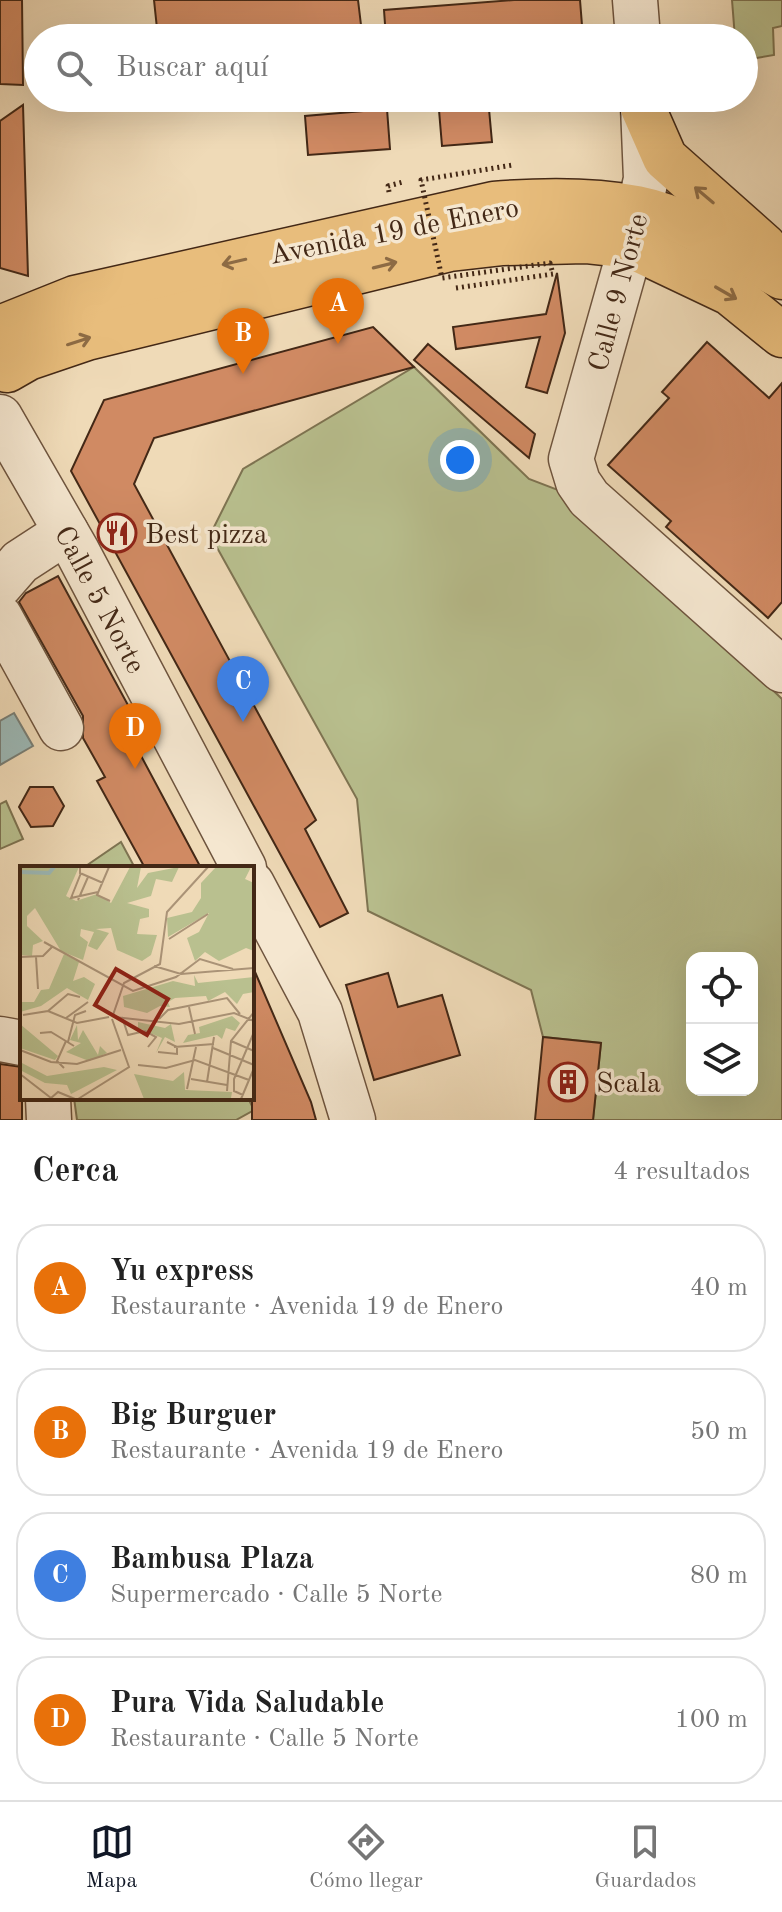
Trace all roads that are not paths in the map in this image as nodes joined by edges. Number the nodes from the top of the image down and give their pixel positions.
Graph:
1 (635, 0) edge
2 (637, 24) edge
3 (643, 112) edge
4 (647, 112) edge
5 (635, 227) junction
6 (782, 266) edge
7 (782, 277) edge
8 (782, 335) edge
9 (2, 357) edge
10 (0, 417) edge
11 (71, 542) junction
12 (0, 586) edge
13 (0, 617) edge
14 (782, 670) edge
15 (61, 728) dead end
16 (243, 866) edge
17 (254, 888) edge
18 (0, 1039) edge
19 (20, 1043) edge
20 (48, 1100) edge
21 (49, 1120) edge
22 (353, 1120) edge

1 - 2 street
3 - 5 street, Calle 9 Norte
6 -> 4 main road
5 - 7 main road, Avenida 19 de Enero
5 -> 8 main road, Avenida 19 de Enero
5 - 9 main road, Avenida 19 de Enero
5 - 14 street, Calle 9 Norte
10 - 11 street, Calle 5 Norte
11 - 12 street
11 - 16 street, Calle 5 Norte
13 - 15 street
17 - 22 street
18 - 19 street
20 - 21 street

